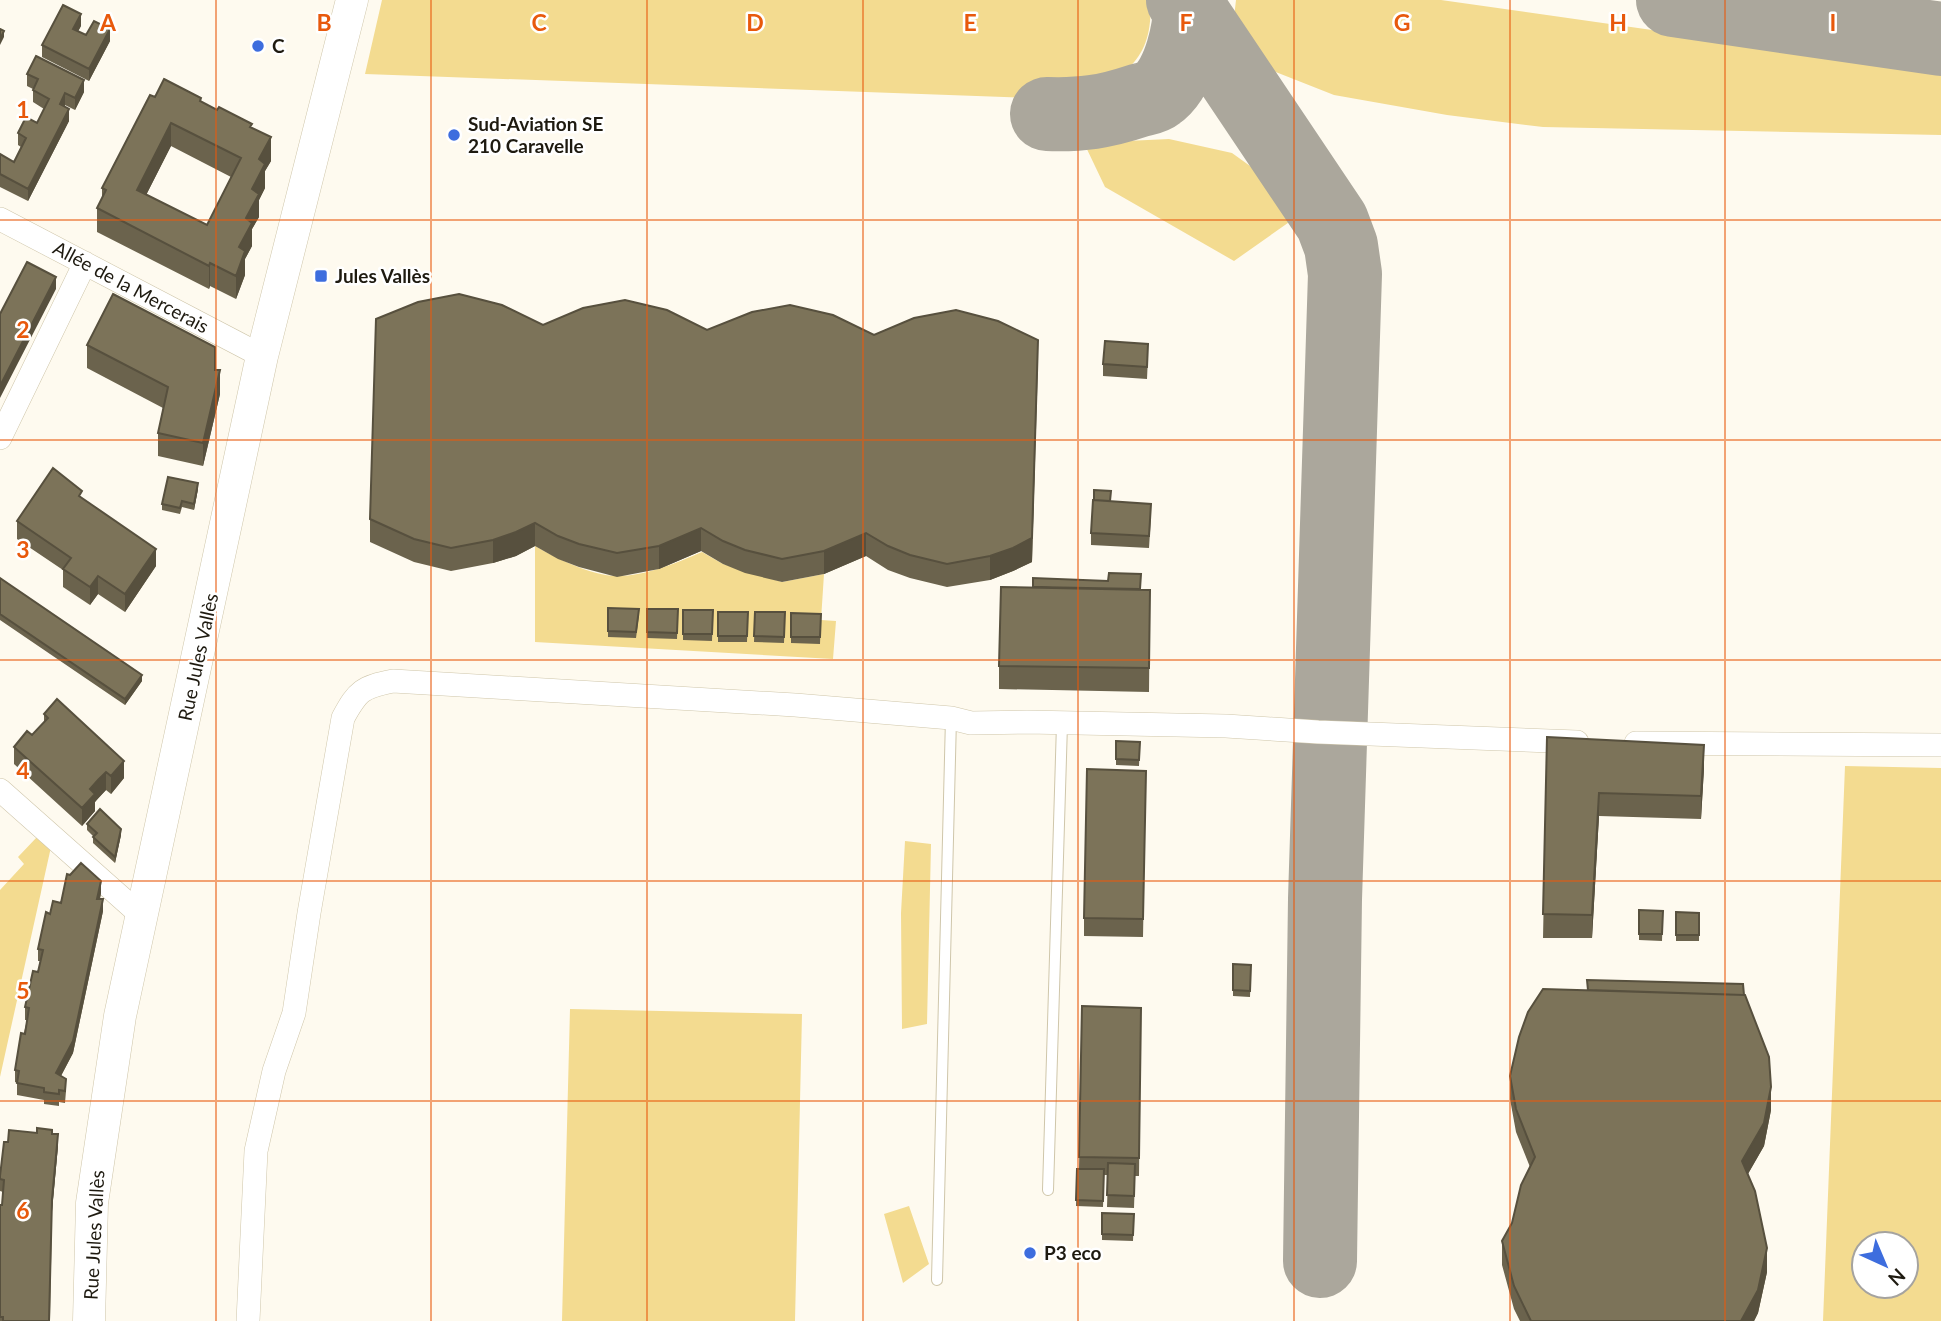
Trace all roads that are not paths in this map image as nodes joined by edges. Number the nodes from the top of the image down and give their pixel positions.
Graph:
1 (352, 0) edge
2 (0, 219) edge
3 (85, 263) junction
4 (262, 356) junction
5 (0, 438) edge
6 (951, 718) junction
7 (1062, 724) junction
8 (1941, 745) edge
9 (0, 790) edge
10 (142, 916) junction
11 (1048, 1190) dead end
12 (937, 1280) dead end
13 (89, 1321) edge
14 (248, 1321) edge

1 - 4 street, Rue Jules Vallès
2 - 3 street, Allée de la Mercerais
3 - 4 street, Allée de la Mercerais
3 - 5 street
4 - 10 street, Rue Jules Vallès
6 - 7 street
6 - 12 lane
6 - 14 street
7 - 8 street
7 - 11 lane
9 - 10 street
10 - 13 street, Rue Jules Vallès

